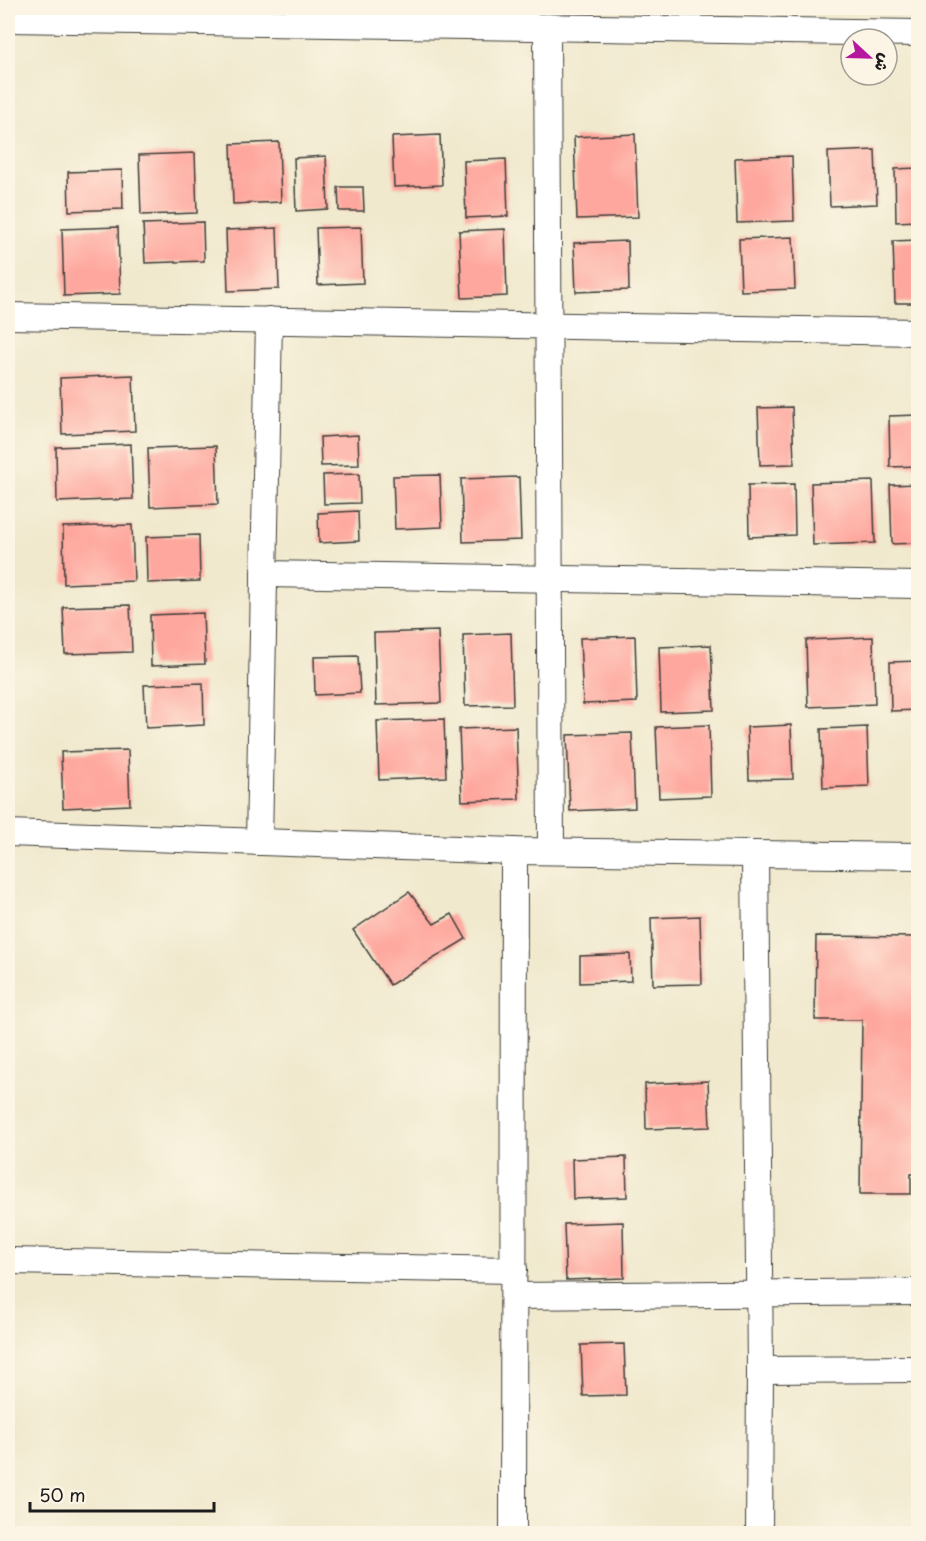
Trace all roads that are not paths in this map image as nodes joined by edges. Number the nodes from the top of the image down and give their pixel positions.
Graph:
1 (300, 16) edge
2 (8, 19) edge
3 (547, 27) junction
4 (918, 33) edge
5 (8, 316) edge
6 (268, 320) junction
7 (549, 326) junction
8 (918, 332) edge
9 (264, 574) junction
10 (550, 579) junction
11 (918, 585) edge
12 (8, 833) edge
13 (259, 842) junction
14 (514, 851) junction
15 (551, 851) junction
16 (755, 854) junction
17 (918, 856) edge
18 (8, 1261) edge
19 (514, 1270) junction
20 (918, 1292) edge
21 (759, 1293) junction
22 (514, 1296) junction
23 (918, 1369) edge
24 (760, 1370) junction
25 (513, 1533) edge
26 (759, 1533) edge

1 - 2 street
1 - 3 street
3 - 4 street
3 - 7 street
5 - 6 street
6 - 7 street
6 - 9 street
7 - 8 street
7 - 10 street
9 - 10 street
9 - 13 street
10 - 11 street
10 - 15 street
12 - 13 street
13 - 14 street
14 - 15 street
14 - 19 street
15 - 16 street
16 - 17 street
16 - 21 street
18 - 19 street
19 - 22 street
20 - 21 street
21 - 22 street
21 - 24 street
22 - 25 street
23 - 24 street
24 - 26 street

